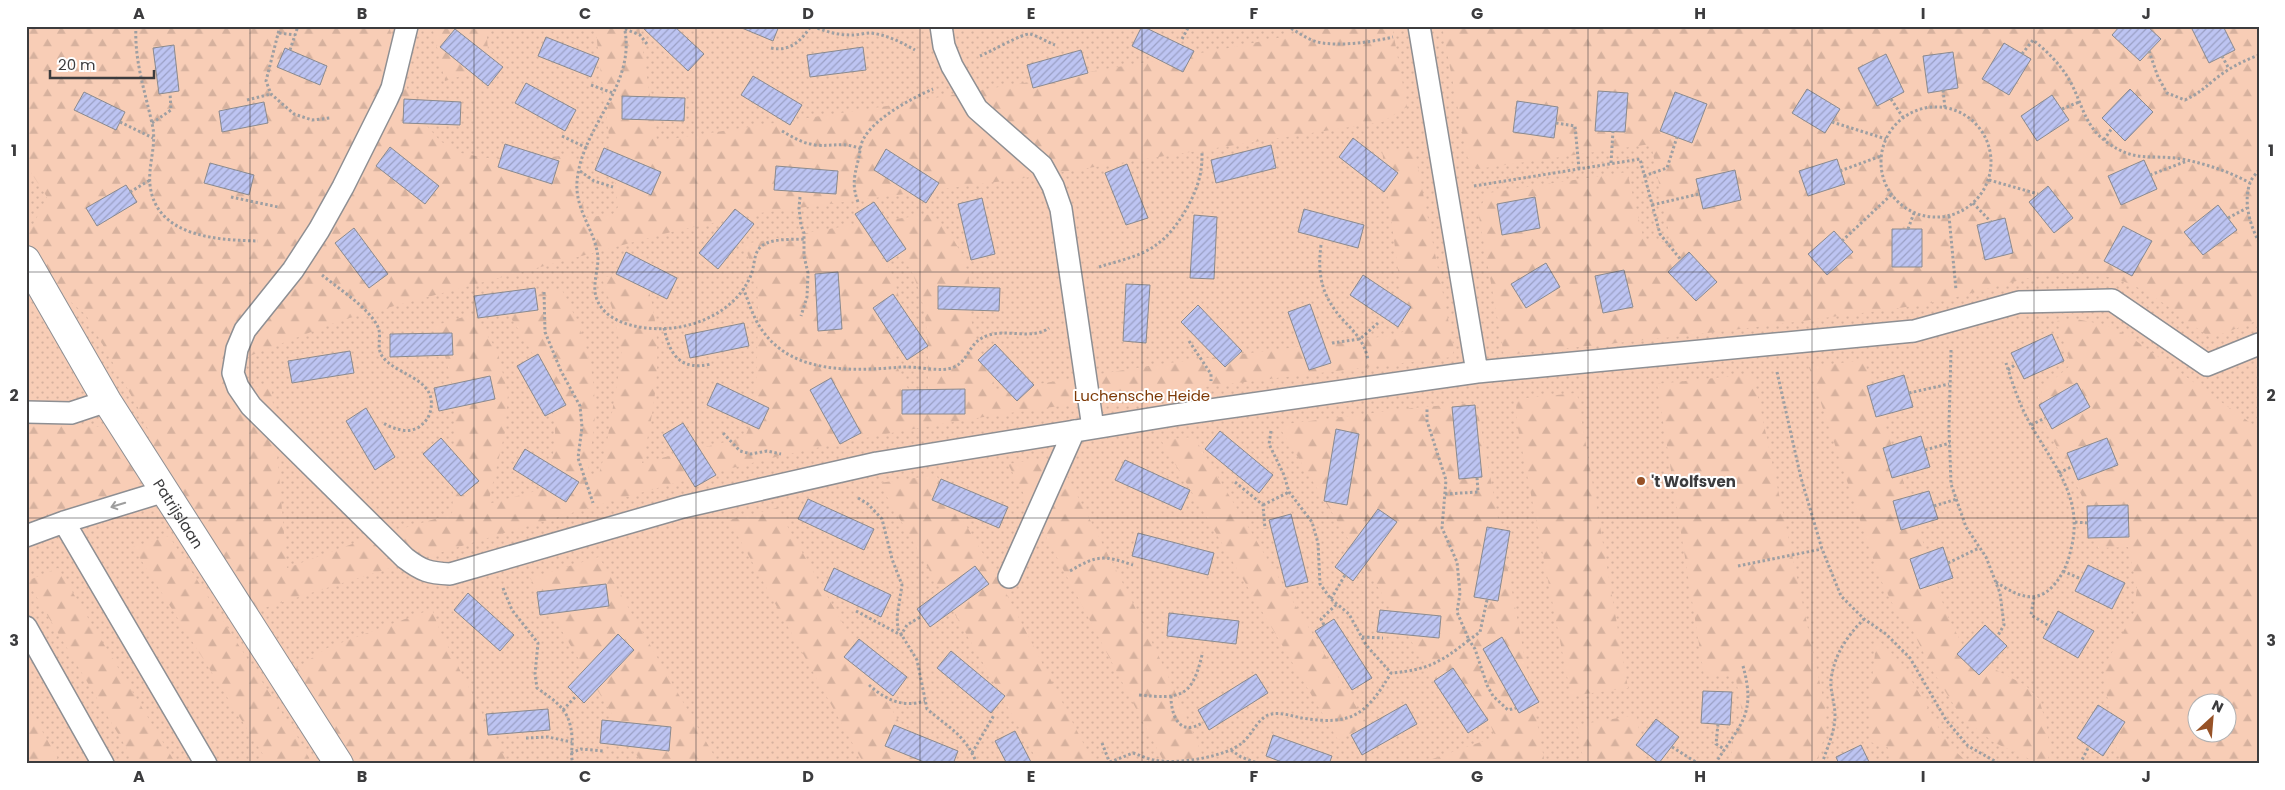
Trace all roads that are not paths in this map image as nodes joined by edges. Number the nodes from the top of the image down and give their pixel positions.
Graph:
1 (407, 26) edge
2 (941, 26) edge
3 (1410, 31) edge
4 (26, 260) edge
5 (2259, 344) edge
6 (1477, 372) junction
7 (107, 400) junction
8 (26, 412) edge
9 (1083, 430) junction
10 (165, 491) junction
11 (64, 522) junction
12 (26, 536) edge
13 (1009, 577) dead end
14 (26, 627) edge
15 (104, 764) edge
16 (206, 764) edge
17 (340, 764) edge

1 - 9 lane
2 - 9 lane
3 - 6 lane
4 - 7 street, Patrijslaan
5 - 6 lane
6 - 9 lane
7 - 8 lane
7 - 10 street, Patrijslaan
9 - 13 lane
10 -> 11 lane
10 - 17 street, Patrijslaan
11 - 12 lane
11 - 16 lane
14 - 15 lane

